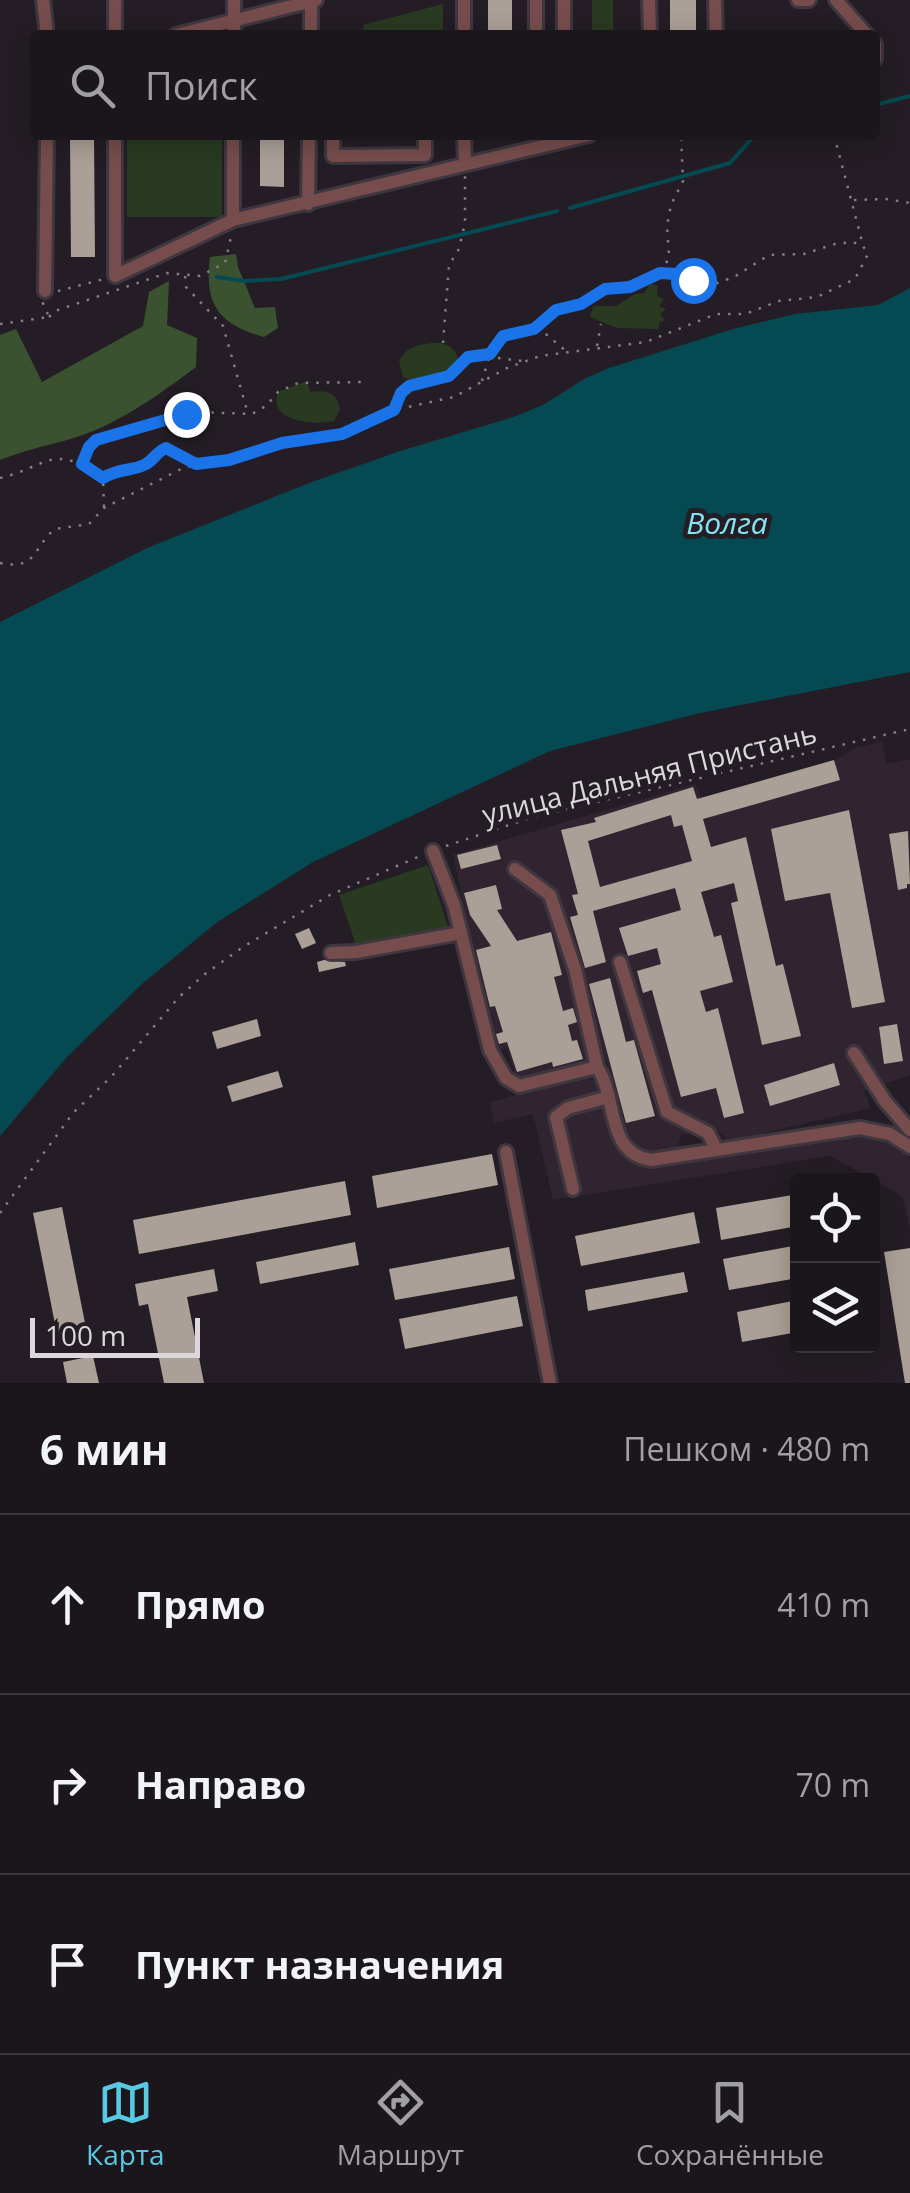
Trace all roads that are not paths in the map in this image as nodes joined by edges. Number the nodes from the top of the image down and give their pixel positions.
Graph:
1 (43, 0) edge
2 (115, 0) edge
3 (234, 0) edge
4 (313, 0) edge
5 (464, 0) edge
6 (536, 0) edge
7 (564, 0) edge
8 (650, 0) edge
9 (716, 0) edge
10 (798, 0) edge
11 (809, 0) edge
12 (836, 0) edge
13 (234, 28) edge
14 (46, 30) edge
15 (115, 30) edge
16 (311, 30) edge
17 (464, 30) edge
18 (536, 30) edge
19 (564, 30) edge
20 (650, 30) edge
21 (716, 30) edge
22 (863, 30) edge
23 (46, 140) edge
24 (115, 140) edge
25 (234, 140) edge
26 (309, 140) edge
27 (333, 140) edge
28 (425, 140) edge
29 (464, 140) edge
30 (536, 142) edge
31 (382, 156) junction
32 (464, 164) junction
33 (382, 184) junction
34 (308, 204) junction
35 (233, 220) junction
36 (45, 291) road end
37 (434, 850) road end
38 (515, 869) dead end
39 (461, 934) junction
40 (331, 953) dead end
41 (620, 962) dead end
42 (854, 1053) dead end
43 (597, 1067) junction
44 (609, 1097) junction
45 (910, 1130) edge
46 (910, 1148) edge
47 (717, 1150) junction
48 (506, 1152) dead end
49 (573, 1189) dead end
50 (550, 1383) edge

1 - 14 street
2 - 15 street
3 - 13 street
4 - 13 street
4 - 16 street
5 - 17 street
6 - 18 street
7 - 19 street
8 - 20 street
9 - 21 street
10 - 11 street
12 - 22 street
23 - 36 street
24 - 35 street
25 - 35 street
26 - 34 street
27 - 31 street
28 - 31 street
29 - 32 street
30 - 32 street
31 - 33 street
32 - 33 street
33 - 34 street
34 - 35 street
37 - 39 street
38 - 43 street
39 - 40 street
39 - 43 street
41 - 47 street
42 - 45 street
43 - 44 street
44 - 47 street
44 - 49 street
46 - 47 street
48 - 50 street

